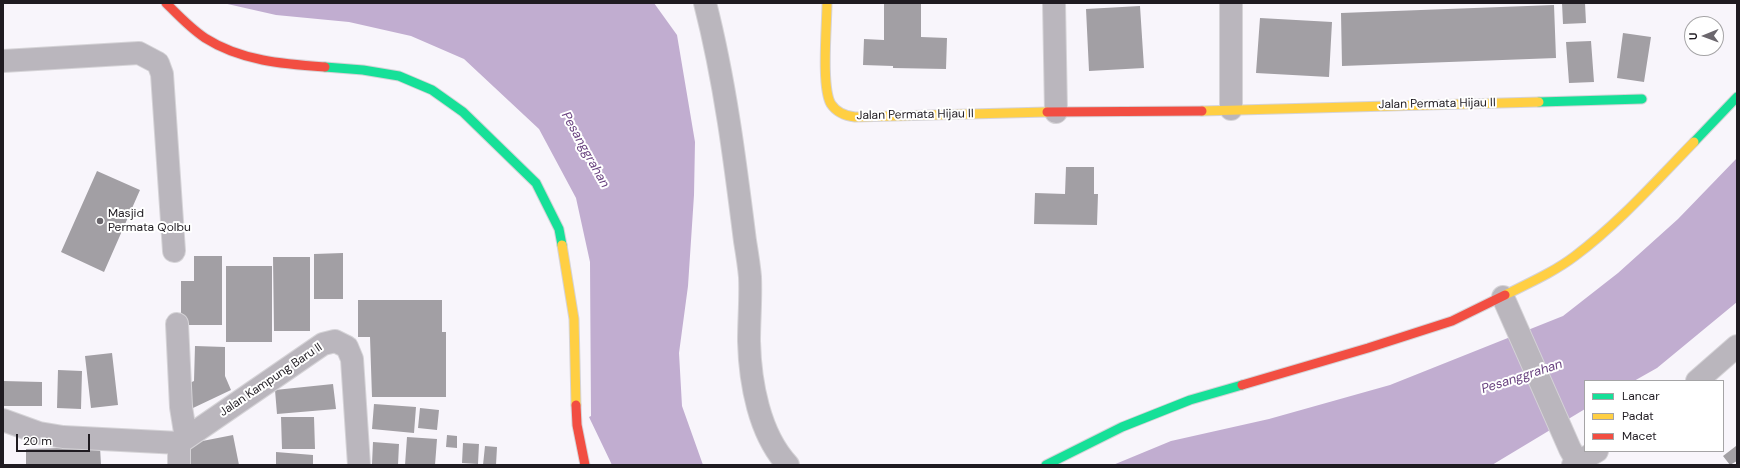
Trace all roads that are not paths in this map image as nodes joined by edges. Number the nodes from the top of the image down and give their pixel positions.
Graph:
1 (166, 3) edge
2 (705, 3) edge
3 (828, 3) edge
4 (1054, 3) edge
5 (1231, 3) edge
6 (3, 61) edge
7 (1737, 97) edge
8 (1642, 99) dead end
9 (1231, 109) junction
10 (1056, 112) junction
11 (174, 251) dead end
12 (1506, 304) junction
13 (177, 324) dead end
14 (1737, 346) edge
15 (1698, 380) edge
16 (3, 420) edge
17 (182, 440) junction
18 (1594, 452) edge
19 (1573, 459) edge
20 (179, 465) edge
21 (359, 465) edge
22 (585, 465) edge
23 (788, 465) edge
24 (1046, 465) edge

1 - 22 street
2 - 23 street
3 - 10 street, Jalan Permata Hijau II
4 - 10 street
5 - 9 street
6 - 11 street
7 - 12 street
8 - 9 street, Jalan Permata Hijau II
9 - 10 street, Jalan Permata Hijau II
12 - 19 street
12 - 24 street
13 - 17 street
14 - 15 street
16 - 17 street
17 - 20 street
17 - 21 street, Jalan Kampung Baru II
18 - 19 street

